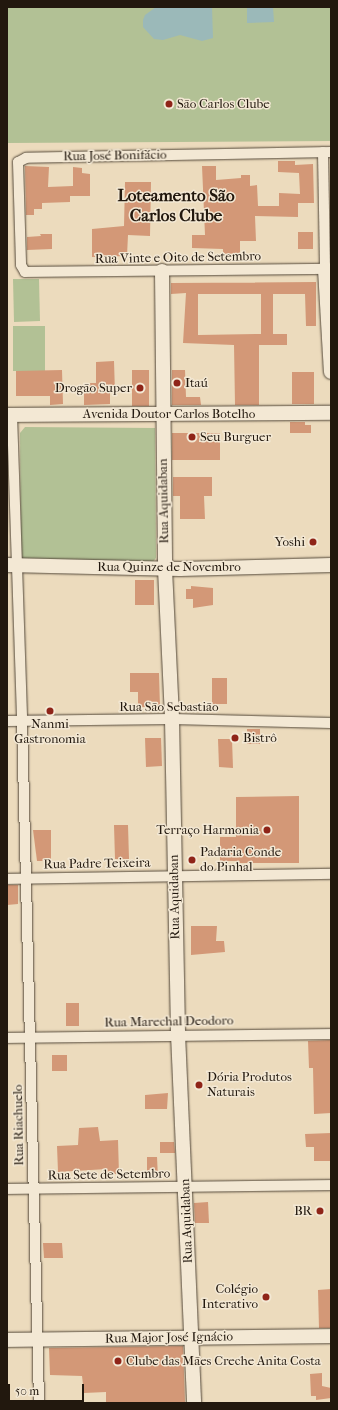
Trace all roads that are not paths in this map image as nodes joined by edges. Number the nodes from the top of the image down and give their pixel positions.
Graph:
1 (327, 152) edge
2 (328, 269) edge
3 (162, 271) junction
4 (25, 272) joint
5 (331, 372) edge
6 (162, 413) junction
7 (331, 413) edge
8 (9, 415) edge
9 (12, 565) edge
10 (331, 565) edge
11 (165, 568) junction
12 (172, 719) junction
13 (7, 721) edge
14 (22, 721) junction
15 (331, 723) edge
16 (331, 874) edge
17 (174, 876) junction
18 (24, 878) junction
19 (7, 879) edge
20 (178, 1034) junction
21 (331, 1034) edge
22 (7, 1038) edge
23 (30, 1038) junction
24 (331, 1185) edge
25 (185, 1186) junction
26 (7, 1189) edge
27 (34, 1189) junction
28 (331, 1336) edge
29 (191, 1338) junction
30 (7, 1340) edge
31 (38, 1340) junction
32 (39, 1403) edge
33 (194, 1403) edge

1 - 2 street, Rua José Bonifácio
1 - 4 street, Rua José Bonifácio
2 - 3 street, Rua Vinte e Oito de Setembro
2 - 5 street, Rua José Bonifácio
3 - 4 street, Rua Vinte e Oito de Setembro
3 - 6 street, Rua Aquidaban
6 - 7 street, Avenida Doutor Carlos Botelho
6 - 8 street, Avenida Doutor Carlos Botelho
6 - 11 street, Rua Aquidaban
8 - 9 street, Rua Riachuelo
9 - 11 street, Rua Quinze de Novembro
9 - 14 street, Rua Riachuelo
10 - 11 street, Rua Quinze de Novembro
11 - 12 street, Rua Aquidaban
12 - 14 street, Rua São Sebastião
12 - 15 street, Rua São Sebastião
12 - 17 street, Rua Aquidaban
13 - 14 street, Rua São Sebastião
14 - 18 street, Rua Riachuelo
16 - 17 street, Rua Padre Teixeira
17 - 18 street, Rua Padre Teixeira
17 - 20 street, Rua Aquidaban
18 - 19 street, Rua Padre Teixeira
18 - 23 street, Rua Riachuelo
20 - 21 street, Rua Marechal Deodoro
20 - 23 street, Rua Marechal Deodoro
20 - 25 street, Rua Aquidaban
22 - 23 street, Rua Marechal Deodoro
23 - 27 street, Rua Riachuelo
24 - 25 street, Rua Sete de Setembro
25 - 27 street, Rua Sete de Setembro
25 - 29 street, Rua Aquidaban
26 - 27 street, Rua Sete de Setembro
27 - 31 street, Rua Riachuelo
28 - 29 street, Rua Major José Ignácio
29 - 31 street, Rua Major José Ignácio
29 - 33 street, Rua Aquidaban
30 - 31 street, Rua Major José Ignácio
31 - 32 street, Rua Riachuelo

